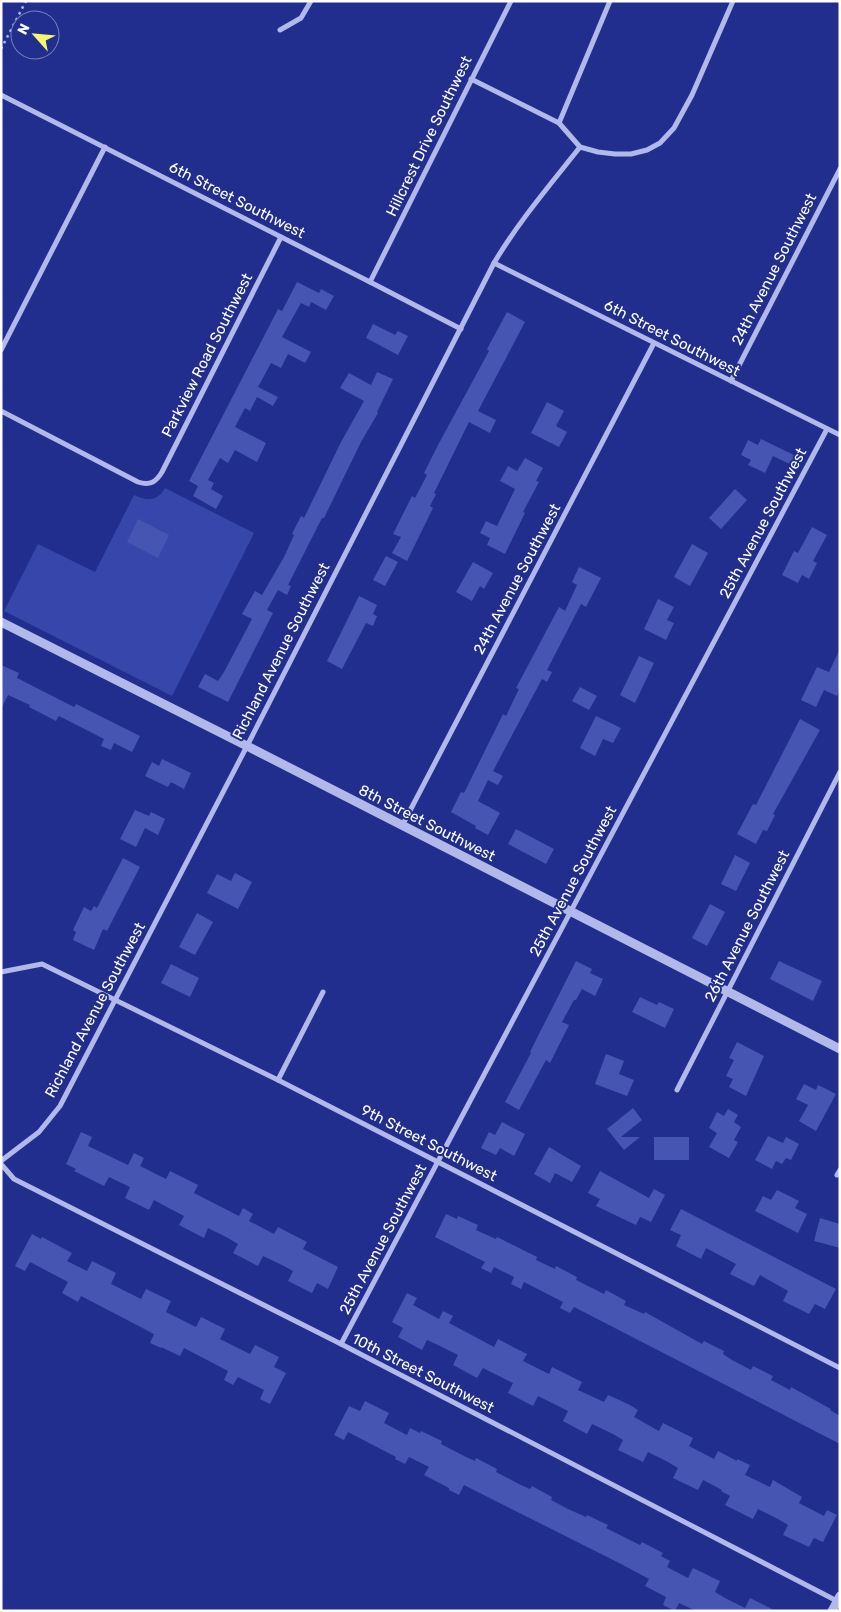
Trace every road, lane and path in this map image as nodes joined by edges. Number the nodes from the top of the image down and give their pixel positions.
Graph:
1 (26, 1) edge
2 (311, 1) edge
3 (511, 1) edge
4 (610, 1) edge
5 (733, 1) edge
6 (280, 30) dead end
7 (1, 50) edge
8 (471, 79) junction
9 (1, 95) edge
10 (559, 123) junction
11 (105, 147) junction
12 (580, 147) junction
13 (840, 169) edge
14 (281, 237) junction
15 (494, 263) junction
16 (370, 282) junction
17 (461, 330) junction
18 (654, 343) junction
19 (1, 350) edge
20 (730, 381) junction
21 (1, 411) edge
22 (827, 429) junction
23 (840, 436) edge
24 (1, 622) edge
25 (247, 746) junction
26 (840, 772) edge
27 (402, 826) junction
28 (571, 912) junction
29 (1, 972) edge
30 (323, 992) dead end
31 (728, 992) junction
32 (116, 1000) junction
33 (840, 1049) edge
34 (278, 1080) junction
35 (678, 1090) dead end
36 (1, 1162) edge
37 (438, 1162) junction
38 (341, 1344) junction
39 (840, 1368) edge
40 (838, 1599) edge
41 (832, 1611) edge

1 - 7 path
2 - 6 street
3 - 8 street, Hillcrest Drive Southwest
4 - 10 street
5 - 12 street
8 - 10 street
8 - 16 street, Hillcrest Drive Southwest
9 - 11 street, 6th Street Southwest
10 - 12 street
11 - 14 street, 6th Street Southwest
11 - 19 street
12 - 15 street, Richland Avenue Southwest
13 - 20 street, 24th Avenue Southwest
14 - 16 street, 6th Street Southwest
14 - 21 street, Parkview Road Southwest
15 - 17 street, Richland Avenue Southwest
15 - 18 street, 6th Street Southwest
16 - 17 street, 6th Street Southwest
17 - 25 street, Richland Avenue Southwest
18 - 20 street, 6th Street Southwest
18 - 27 street, 24th Avenue Southwest
20 - 22 street, 6th Street Southwest
22 - 23 street, 6th Street Southwest
22 - 28 street, 25th Avenue Southwest
24 - 25 street, 8th Street Southwest
25 - 27 street, 8th Street Southwest
25 - 32 street, Richland Avenue Southwest
26 - 31 street, 26th Avenue Southwest
27 - 28 street, 8th Street Southwest
28 - 31 street, 8th Street Southwest
28 - 37 street, 25th Avenue Southwest
29 - 32 street, 9th Street Southwest
30 - 34 street
31 - 33 street, 8th Street Southwest
31 - 35 street, 26th Avenue Southwest
32 - 34 street, 9th Street Southwest
32 - 36 street, Richland Avenue Southwest
34 - 37 street, 9th Street Southwest
36 - 38 street, 10th Street Southwest
37 - 38 street, 25th Avenue Southwest
37 - 39 street, 9th Street Southwest
38 - 40 street, 10th Street Southwest
40 - 41 street

